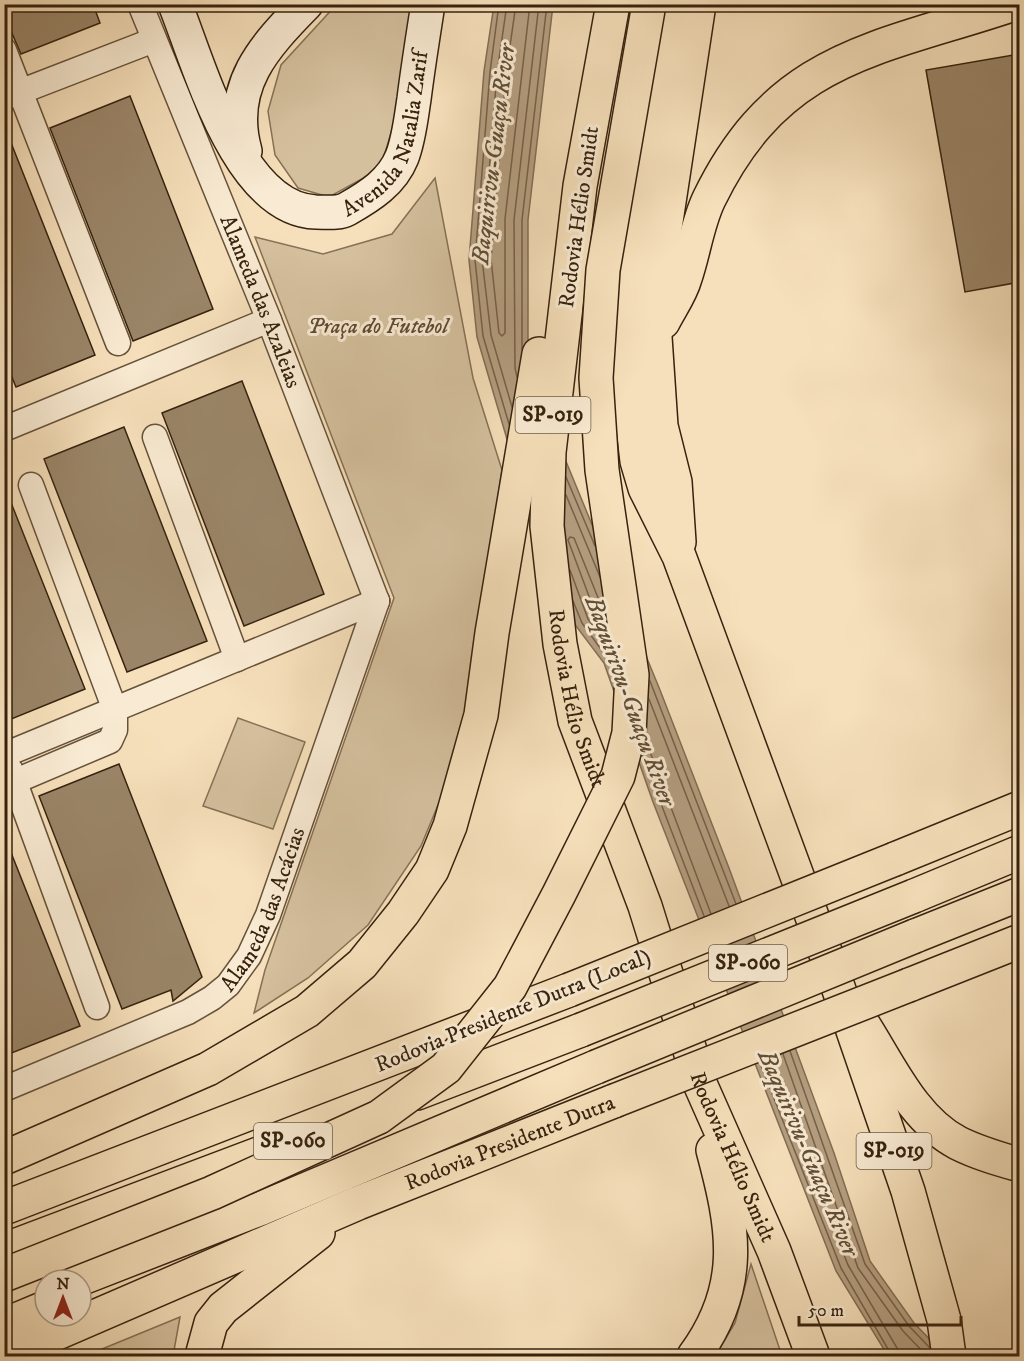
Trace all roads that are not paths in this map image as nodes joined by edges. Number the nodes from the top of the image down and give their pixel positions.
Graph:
1 (140, 4) edge
2 (175, 4) edge
3 (306, 4) edge
4 (428, 4) edge
5 (613, 4) edge
6 (649, 4) edge
7 (674, 4) edge
8 (699, 4) edge
9 (1014, 4) edge
10 (154, 40) junction
11 (4, 50) edge
12 (13, 94) edge
13 (250, 170) junction
14 (582, 175) junction
15 (269, 321) junction
16 (655, 337) junction
17 (118, 343) dead end
18 (4, 429) edge
19 (155, 437) dead end
20 (32, 484) dead end
21 (679, 556) junction
22 (377, 601) junction
23 (237, 659) junction
24 (115, 710) junction
25 (4, 755) edge
26 (10, 784) edge
27 (1020, 808) edge
28 (1020, 852) edge
29 (1020, 894) edge
30 (1020, 941) edge
31 (1020, 966) edge
32 (917, 982) junction
33 (837, 984) junction
34 (98, 1007) dead end
35 (701, 1086) junction
36 (4, 1089) edge
37 (4, 1158) edge
38 (1020, 1165) edge
39 (358, 1203) junction
40 (4, 1208) edge
41 (4, 1250) edge
42 (4, 1275) edge
43 (93, 1277) edge
44 (33, 1298) edge
45 (4, 1309) edge
46 (33, 1313) edge
47 (4, 1325) edge
48 (4, 1356) edge
49 (202, 1356) edge
50 (694, 1356) edge
51 (813, 1356) edge
52 (949, 1356) edge

1 - 10 street, Alameda das Azaleias
2 - 13 main road
3 - 13 main road, Avenida Natalia Zarif
4 - 13 main road, Avenida Natalia Zarif
5 - 14 highway, Rodovia Hélio Smidt / SP-019
6 - 42 highway, bridge
7 - 21 highway, SP-019
8 - 16 highway, SP-019
9 - 16 highway
10 - 12 street
10 - 15 street, Alameda das Azaleias
11 - 12 street
12 - 17 street
14 - 35 highway, Rodovia Hélio Smidt / SP-019
14 - 37 highway
15 - 18 street
15 - 22 street, Alameda das Azaleias
16 - 21 highway, SP-019
19 - 23 street
20 - 24 street
21 - 33 highway, SP-019
22 - 23 street
22 - 36 street, Alameda das Acácias
23 - 24 street
24 - 25 street
24 - 26 street
25 - 26 street
26 - 34 street
27 - 40 highway, Rodovia Presidente Dutra (Local) / SP-060, bridge
28 - 41 highway, SP-060, bridge
29 - 43 highway, Rodovia Presidente Dutra / SP-060, bridge
30 - 32 highway, Rodovia Presidente Dutra
31 - 32 highway
32 - 39 highway, Rodovia Presidente Dutra, bridge
33 - 38 highway
33 - 52 highway, SP-019
35 - 50 highway
35 - 51 highway, Rodovia Hélio Smidt / SP-019
39 - 48 highway, Rodovia Presidente Dutra
39 - 49 highway
44 - 45 highway
46 - 47 highway

